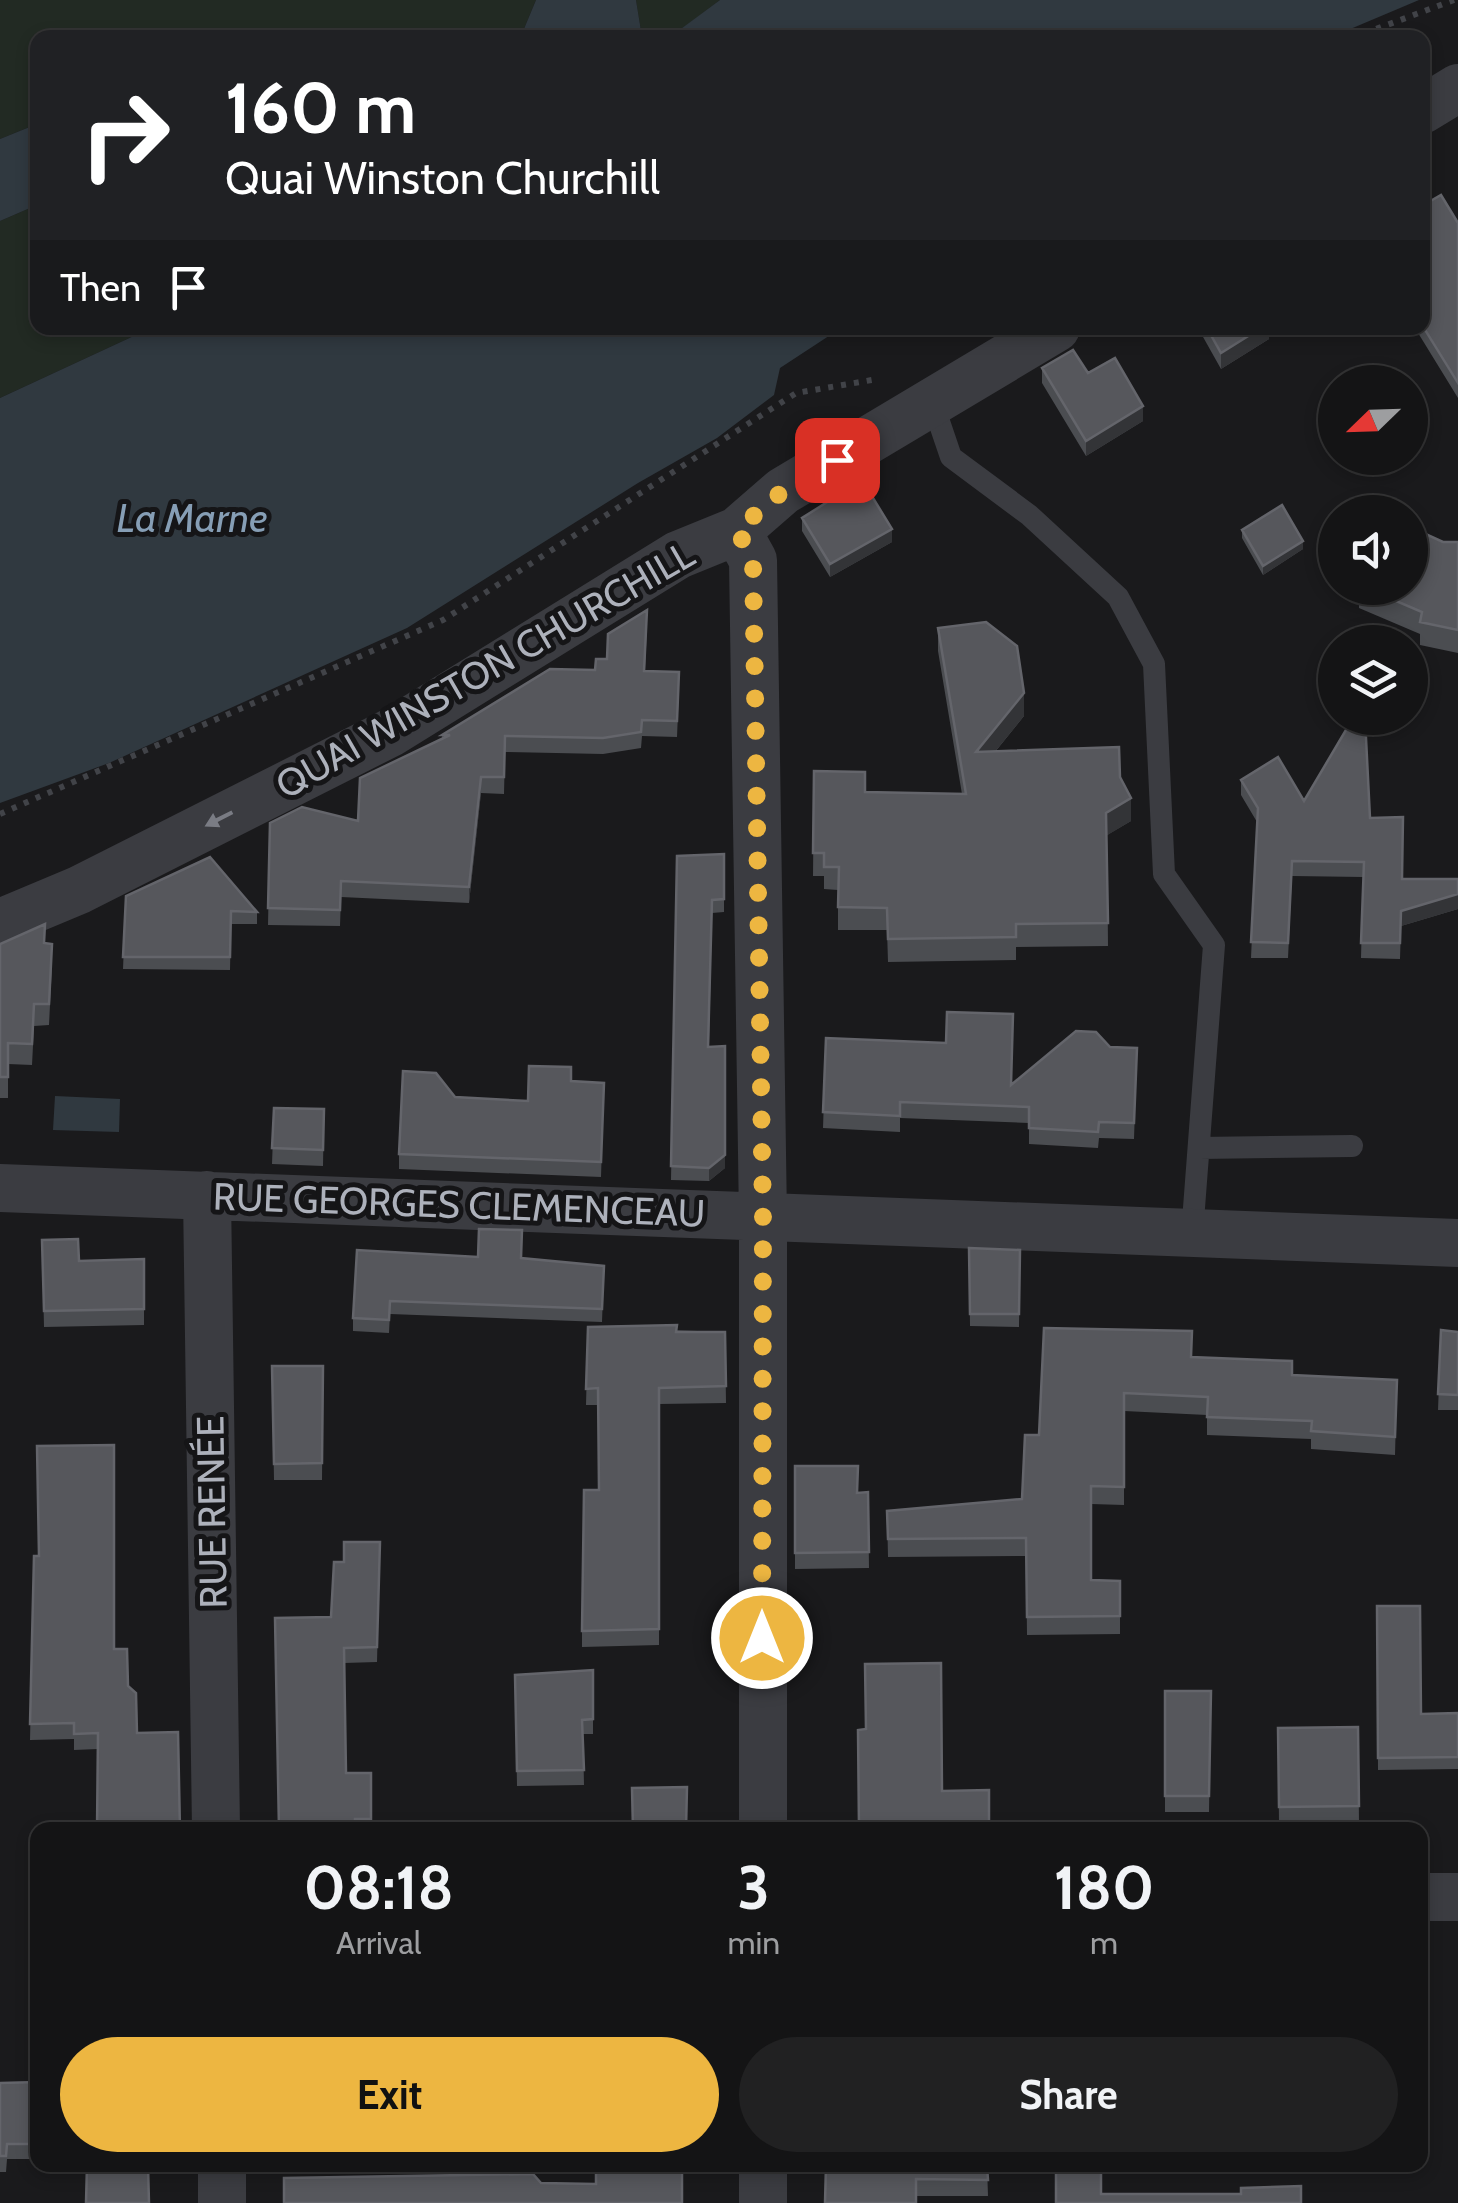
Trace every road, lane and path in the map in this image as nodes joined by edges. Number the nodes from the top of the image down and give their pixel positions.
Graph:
1 (1454, 0) edge
2 (1373, 30) edge
3 (1458, 88) edge
4 (1430, 105) edge
5 (1044, 335) edge
6 (882, 378) dead end
7 (932, 401) junction
8 (737, 530) junction
9 (0, 814) edge
10 (0, 923) edge
11 (1352, 1146) dead end
12 (1199, 1148) junction
13 (0, 1188) edge
14 (206, 1195) junction
15 (763, 1218) junction
16 (1192, 1234) junction
17 (1458, 1244) edge
18 (216, 1822) edge
19 (763, 1822) edge
20 (1458, 1897) edge
21 (1428, 1898) edge
22 (222, 2172) edge
23 (763, 2172) edge
24 (222, 2203) edge
25 (763, 2203) edge

1 - 2 path
3 - 4 street
5 - 7 street, QUAI WINSTON CHURCHILL
6 - 9 path
7 - 8 street, QUAI WINSTON CHURCHILL
7 - 12 lane
8 -> 10 street, QUAI WINSTON CHURCHILL
8 - 15 street
11 - 12 lane
12 - 16 lane
13 - 14 street, RUE GEORGES CLEMENCEAU
14 - 15 street, RUE GEORGES CLEMENCEAU
14 - 18 street, RUE RENÉE
15 - 16 street, RUE GEORGES CLEMENCEAU
15 - 19 street
16 - 17 street, RUE GEORGES CLEMENCEAU
20 - 21 street
22 - 24 street
23 - 25 street

